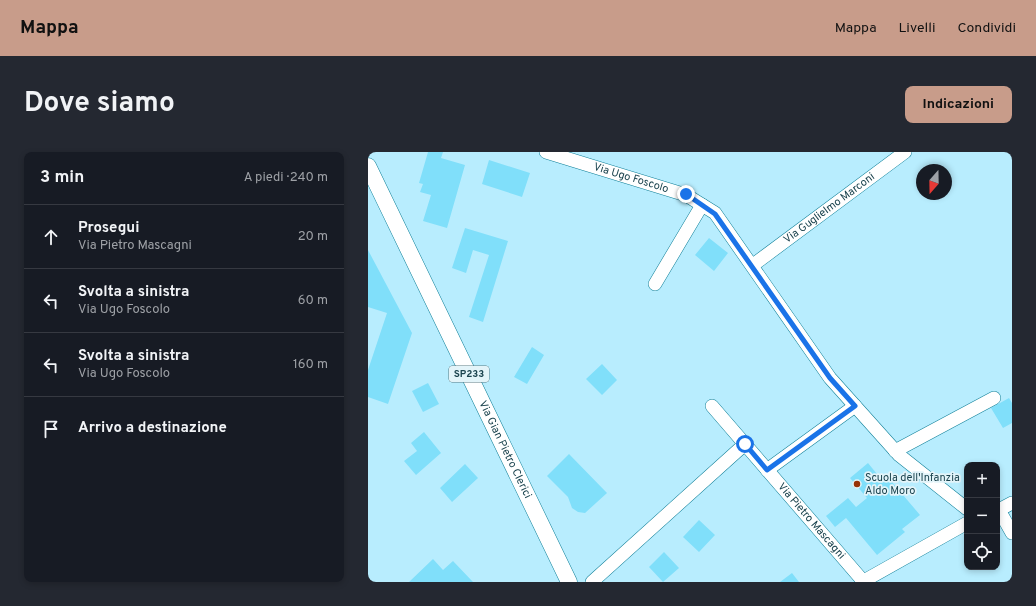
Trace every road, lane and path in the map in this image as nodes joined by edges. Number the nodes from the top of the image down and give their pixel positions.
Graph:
1 (546, 152) edge
2 (905, 152) edge
3 (368, 166) edge
4 (702, 205) junction
5 (753, 265) junction
6 (654, 284) dead end
7 (994, 398) dead end
8 (712, 406) dead end
9 (855, 406) junction
10 (745, 444) junction
11 (896, 451) junction
12 (767, 470) junction
13 (1012, 503) edge
14 (964, 507) edge
15 (1000, 509) edge
16 (1000, 513) edge
17 (964, 526) edge
18 (1012, 533) edge
19 (569, 582) edge
20 (592, 582) edge
21 (863, 582) edge

1 - 4 street, Via Ugo Foscolo
2 - 5 street, Via Guglielmo Marconi
3 - 19 main road, Via Gian Pietro Clerici / SP233
4 - 5 street, Via Ugo Foscolo
4 - 6 street
5 - 9 street, Via Ugo Foscolo
7 - 11 street
8 - 10 street, Via Pietro Mascagni
9 - 11 street, Via Ugo Foscolo
9 - 12 street
10 - 12 street, Via Pietro Mascagni
10 - 20 street
11 - 14 street, Via Ugo Foscolo
12 - 21 street, Via Pietro Mascagni
13 - 15 street
16 - 18 street
17 - 21 street

